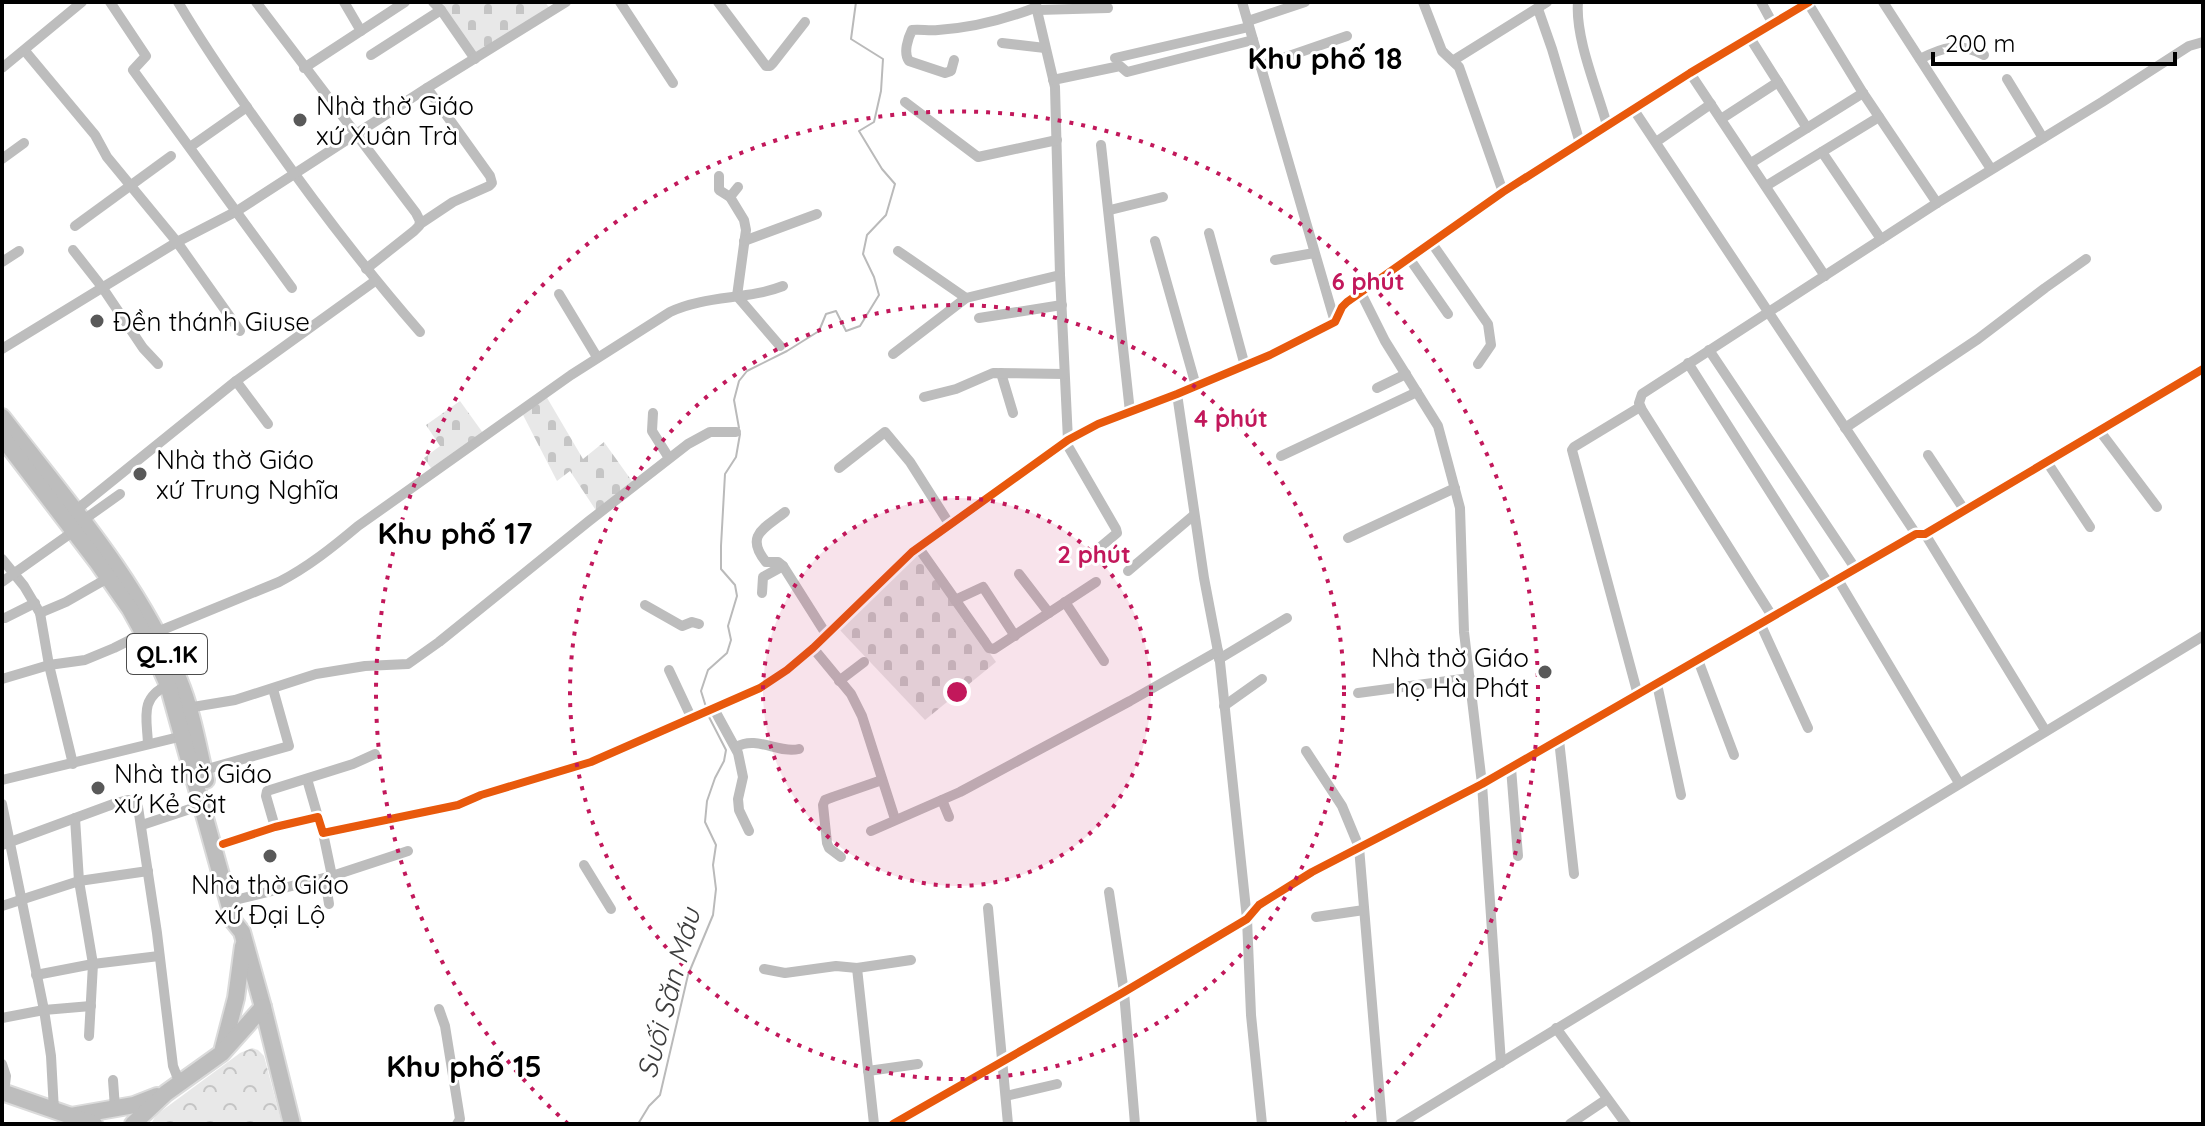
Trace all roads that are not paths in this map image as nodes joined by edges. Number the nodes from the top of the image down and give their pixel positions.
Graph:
1 (82, 2) edge
2 (110, 2) edge
3 (178, 2) edge
4 (256, 2) edge
5 (344, 2) edge
6 (405, 2) edge
7 (566, 2) edge
8 (620, 2) edge
9 (718, 2) edge
10 (1242, 2) edge
11 (1305, 2) edge
12 (1423, 2) edge
13 (1578, 2) edge
14 (1761, 2) edge
15 (1808, 2) edge
16 (1883, 2) edge
17 (437, 6) edge
18 (1037, 6) edge
19 (1536, 6) edge
20 (1108, 8) dead end
21 (805, 22) dead end
22 (1249, 24) junction
23 (1773, 24) junction
24 (361, 31) junction
25 (1347, 36) dead end
26 (1750, 38) junction
27 (1253, 40) junction
28 (2203, 42) edge
29 (1002, 43) dead end
30 (1045, 48) junction
31 (25, 51) junction
32 (371, 55) dead end
33 (1984, 55) dead end
34 (1115, 58) dead end
35 (475, 59) junction
36 (1920, 59) junction
37 (954, 60) dead end
38 (1454, 60) junction
39 (1260, 66) junction
40 (2, 68) edge
41 (304, 68) junction
42 (1690, 73) junction
43 (2007, 79) dead end
44 (1053, 80) junction
45 (1778, 82) junction
46 (673, 83) dead end
47 (427, 88) junction
48 (1863, 93) junction
49 (905, 102) dead end
50 (1711, 104) junction
51 (247, 107) junction
52 (1634, 110) junction
53 (1879, 117) junction
54 (1721, 119) junction
55 (1607, 125) junction
56 (1807, 128) junction
57 (357, 135) junction
58 (2043, 138) junction
59 (1057, 140) junction
60 (1656, 142) junction
61 (24, 143) dead end
62 (1580, 143) junction
63 (1101, 145) dead end
64 (190, 147) junction
65 (1822, 152) junction
66 (171, 156) dead end
67 (2, 159) edge
68 (1751, 163) junction
69 (1991, 169) junction
70 (295, 175) junction
71 (719, 176) dead end
72 (130, 185) junction
73 (1766, 186) junction
74 (738, 187) dead end
75 (1503, 192) junction
76 (730, 197) junction
77 (1163, 197) dead end
78 (1937, 203) junction
79 (1110, 210) junction
80 (237, 211) junction
81 (817, 214) dead end
82 (420, 224) junction
83 (75, 226) dead end
84 (1209, 233) dead end
85 (1881, 239) junction
86 (744, 241) junction
87 (1155, 241) dead end
88 (177, 242) junction
89 (1431, 242) junction
90 (73, 250) dead end
91 (19, 251) dead end
92 (898, 251) dead end
93 (1314, 253) junction
94 (1409, 258) junction
95 (2086, 259) dead end
96 (1275, 260) dead end
97 (2, 262) edge
98 (366, 269) junction
99 (1060, 275) junction
100 (1825, 276) junction
101 (375, 281) junction
102 (783, 286) dead end
103 (102, 287) junction
104 (292, 288) dead end
105 (1361, 293) junction
106 (559, 294) dead end
107 (737, 296) junction
108 (966, 298) junction
109 (1062, 305) junction
110 (1770, 312) junction
111 (1448, 314) dead end
112 (979, 318) dead end
113 (1335, 322) junction
114 (240, 331) dead end
115 (420, 332) dead end
116 (780, 346) dead end
117 (2, 349) edge
118 (1709, 350) junction
119 (893, 354) dead end
120 (597, 357) junction
121 (1688, 363) junction
122 (158, 364) dead end
123 (1478, 364) dead end
124 (1245, 366) junction
125 (2203, 369) edge
126 (1001, 373) junction
127 (1064, 374) junction
128 (1406, 374) junction
129 (236, 381) junction
130 (1196, 386) junction
131 (1377, 388) dead end
132 (1417, 392) junction
133 (1177, 394) junction
134 (924, 397) dead end
135 (1640, 407) junction
136 (1130, 412) junction
137 (653, 413) dead end
138 (1013, 413) dead end
139 (2, 417) edge
140 (268, 424) dead end
141 (1845, 428) junction
142 (2099, 430) junction
143 (736, 432) dead end
144 (2, 437) edge
145 (1067, 440) junction
146 (1928, 455) dead end
147 (1281, 456) dead end
148 (669, 458) junction
149 (2047, 462) junction
150 (839, 468) dead end
151 (1455, 488) junction
152 (120, 494) dead end
153 (2157, 507) dead end
154 (1965, 511) junction
155 (785, 512) dead end
156 (1194, 515) junction
157 (74, 521) junction
158 (950, 525) junction
159 (2090, 527) dead end
160 (1920, 534) junction
161 (1348, 538) dead end
162 (918, 547) junction
163 (1092, 554) dead end
164 (2, 559) edge
165 (783, 566) junction
166 (1855, 568) junction
167 (1128, 571) dead end
168 (14, 573) junction
169 (1019, 574) dead end
170 (108, 578) junction
171 (1833, 581) junction
172 (2, 582) edge
173 (1096, 582) dead end
174 (762, 593) dead end
175 (955, 600) junction
176 (1065, 602) junction
177 (645, 605) dead end
178 (37, 608) junction
179 (1049, 613) junction
180 (1772, 616) junction
181 (5, 618) dead end
182 (1287, 618) dead end
183 (1760, 623) junction
184 (699, 624) dead end
185 (150, 632) junction
186 (826, 634) junction
187 (1015, 636) junction
188 (2203, 636) edge
189 (813, 648) junction
190 (1219, 655) junction
191 (1698, 660) junction
192 (1104, 661) dead end
193 (864, 662) dead end
194 (49, 665) junction
195 (669, 670) dead end
196 (1470, 678) junction
197 (2, 679) edge
198 (1262, 679) dead end
199 (839, 681) junction
200 (1657, 684) junction
201 (168, 685) junction
202 (273, 689) junction
203 (1358, 693) dead end
204 (1638, 695) junction
205 (1224, 706) junction
206 (187, 708) junction
207 (709, 711) junction
208 (692, 719) junction
209 (1808, 728) dead end
210 (2045, 730) junction
211 (183, 736) junction
212 (1559, 740) junction
213 (148, 744) junction
214 (736, 747) junction
215 (799, 749) dead end
216 (1306, 751) dead end
217 (375, 754) dead end
218 (1734, 755) dead end
219 (73, 764) junction
220 (1511, 768) junction
221 (204, 770) junction
222 (307, 779) junction
223 (2, 780) edge
224 (882, 780) junction
225 (1959, 783) junction
226 (1482, 784) junction
227 (1681, 795) dead end
228 (942, 800) junction
229 (202, 805) junction
230 (3, 811) edge
231 (318, 817) junction
232 (949, 817) dead end
233 (75, 818) junction
234 (895, 819) junction
235 (142, 825) junction
236 (275, 827) junction
237 (749, 831) dead end
238 (871, 831) dead end
239 (323, 833) junction
240 (5, 844) edge
241 (223, 844) junction
242 (1359, 847) junction
243 (408, 851) dead end
244 (1518, 856) dead end
245 (841, 857) dead end
246 (584, 865) dead end
247 (148, 871) junction
248 (1574, 874) dead end
249 (328, 877) junction
250 (79, 881) junction
251 (1109, 892) dead end
252 (20, 899) junction
253 (239, 899) junction
254 (329, 904) dead end
255 (2, 906) edge
256 (988, 908) dead end
257 (611, 909) dead end
258 (1364, 910) junction
259 (1316, 917) dead end
260 (1247, 919) junction
261 (243, 936) junction
262 (159, 956) junction
263 (911, 960) dead end
264 (93, 964) junction
265 (857, 968) junction
266 (764, 969) dead end
267 (36, 975) junction
268 (1124, 992) junction
269 (91, 1006) junction
270 (263, 1007) junction
271 (439, 1009) dead end
272 (44, 1010) junction
273 (2, 1018) edge
274 (1556, 1028) junction
275 (89, 1036) dead end
276 (222, 1053) junction
277 (1002, 1060) junction
278 (1501, 1063) junction
279 (2, 1064) edge
280 (918, 1064) dead end
281 (868, 1071) junction
282 (113, 1080) dead end
283 (1057, 1084) dead end
284 (173, 1089) junction
285 (3, 1092) edge
286 (1006, 1096) junction
287 (1607, 1099) junction
288 (115, 1108) junction
289 (54, 1111) junction
290 (71, 1116) junction
291 (92, 1124) edge
292 (133, 1124) edge
293 (292, 1124) edge
294 (457, 1124) edge
295 (874, 1124) edge
296 (893, 1124) edge
297 (1008, 1124) edge
298 (1135, 1124) edge
299 (1262, 1124) edge
300 (1382, 1124) edge
301 (1400, 1124) edge
302 (1570, 1124) edge
303 (1626, 1124) edge

1 - 31 street
2 - 64 street
3 - 51 street
4 - 41 street
5 - 24 street
6 - 24 street
7 - 35 street
8 - 46 street
9 - 21 street
10 - 22 street
11 - 22 street
12 - 38 street
13 - 55 street
14 - 23 street
15 - 23 street
15 - 48 street
16 - 36 street
17 - 32 street
17 - 35 street
18 - 20 street
18 - 30 street
18 - 37 street
19 - 38 street
19 - 62 street
22 - 27 street
22 - 34 street
23 - 26 street
24 - 41 street
25 - 39 street
26 - 42 street
26 - 45 street
27 - 39 street
27 - 44 street
28 - 58 street
29 - 30 street
30 - 44 street
31 - 40 street
31 - 72 street
33 - 36 street
35 - 47 street
36 - 69 street
38 - 75 street
39 - 93 street
41 - 57 street
42 - 50 street
42 - 52 street
43 - 58 street
44 - 59 street
45 - 54 street
45 - 56 street
47 - 57 street
47 - 82 street
48 - 53 street
48 - 56 street
49 - 59 street
50 - 54 street
50 - 60 street
51 - 64 street
51 - 70 street
52 - 55 street
52 - 60 street
53 - 65 street
53 - 78 street
54 - 68 street
55 - 62 street
56 - 68 street
57 - 70 street
57 - 82 street
58 - 69 street
59 - 99 street
60 - 110 street
61 - 67 street
62 - 75 street
63 - 79 street
64 - 80 street
65 - 73 street
65 - 85 street
66 - 72 street
68 - 73 street
69 - 78 street
70 - 80 street
70 - 98 street
71 - 76 street
72 - 83 street
72 - 88 street
73 - 100 street
74 - 76 street
75 - 89 street
76 - 86 street
77 - 79 street
78 - 85 street
79 - 136 street
80 - 88 street
80 - 104 street
81 - 86 street
82 - 98 street
84 - 124 street
85 - 100 street
86 - 107 street
87 - 130 street
88 - 103 street
88 - 114 street
89 - 94 street
89 - 123 street
90 - 103 street
91 - 97 street
92 - 108 street
93 - 96 street
93 - 113 street
94 - 105 street
94 - 111 street
95 - 141 street
98 - 101 street
99 - 108 street
99 - 109 street
100 - 110 street
101 - 115 street
101 - 129 street
102 - 107 street
103 - 117 street
103 - 122 street
105 - 113 street
105 - 128 street
106 - 120 street
107 - 116 street
107 - 120 street
108 - 119 street
109 - 112 street
109 - 127 street
110 - 118 street
110 - 141 street
113 - 124 street
118 - 121 street
118 - 166 street
120 - 185 street
121 - 135 street
121 - 171 street
124 - 130 street
125 - 142 street
126 - 127 street
126 - 134 street
126 - 138 street
127 - 145 street
128 - 131 street
128 - 132 street
129 - 140 street
129 - 157 street
130 - 133 street
132 - 147 street
132 - 151 street
133 - 136 street
133 - 156 street
135 - 180 street
135 - 204 street
136 - 145 street
137 - 148 street
139 - 157 main road, QL.1K
141 - 160 street
142 - 149 street
142 - 153 street
143 - 148 street
144 - 157 main road, QL.1K
145 - 158 street
145 - 163 street
146 - 154 street
148 - 202 street
149 - 154 street
149 - 159 street
150 - 158 street
151 - 161 street
151 - 196 street
152 - 157 street
154 - 160 street
155 - 165 street
156 - 167 street
156 - 190 street
157 - 168 street
157 - 170 main road, QL.1K
157 - 185 main road, QL.1K
158 - 162 street
160 - 166 street
160 - 210 street
162 - 175 street
162 - 186 street
164 - 168 street
165 - 174 street
165 - 186 street
166 - 171 street
168 - 172 street
168 - 178 street
169 - 179 street
170 - 178 street
170 - 185 main road, QL.1K
171 - 180 street
171 - 225 street
173 - 176 street
175 - 187 street
175 - 187 street
176 - 179 street
176 - 192 street
177 - 184 street
178 - 181 street
178 - 194 street
179 - 187 street
180 - 183 street
182 - 190 street
183 - 191 street
183 - 209 street
185 - 194 street
185 - 201 main road, QL.1K
185 - 206 main road, QL.1K
186 - 189 street
188 - 210 street
189 - 199 street
189 - 207 street
190 - 205 street
190 - 228 street
191 - 200 street
191 - 218 street
193 - 199 street
194 - 197 street
194 - 219 street
195 - 208 street
196 - 203 street
196 - 226 street
198 - 205 street
199 - 224 street
200 - 204 street
200 - 227 street
201 - 211 main road, QL.1K
201 - 213 street
202 - 206 street
202 - 221 street
204 - 212 street
205 - 260 street
206 - 221 main road, QL.1K
207 - 208 street
207 - 214 street
208 - 239 street
210 - 225 street
211 - 213 street
211 - 229 main road, QL.1K
212 - 220 street
212 - 248 street
213 - 219 street
214 - 215 street
214 - 237 street
216 - 242 street
217 - 222 street
219 - 223 street
220 - 226 street
220 - 244 street
221 - 241 main road, QL.1K
222 - 231 street
222 - 236 street
224 - 234 street
224 - 245 street
225 - 274 street
226 - 242 street
226 - 278 street
228 - 232 street
228 - 234 street
229 - 235 street
229 - 261 main road, QL.1K
230 - 240 street
231 - 236 street
231 - 239 street
233 - 235 street
233 - 240 street
233 - 250 street
234 - 238 street
235 - 247 street
236 - 241 street
239 - 249 street
240 - 252 street
241 - 253 main road, QL.1K
242 - 258 street
242 - 260 street
243 - 249 street
246 - 257 street
247 - 250 street
247 - 262 street
249 - 253 street
249 - 254 street
250 - 252 street
250 - 264 street
251 - 268 street
252 - 255 street
252 - 267 street
253 - 261 main road, QL.1K
256 - 277 street
258 - 259 street
258 - 300 street
260 - 268 street
260 - 299 street
261 - 270 main road, QL.1K
261 - 276 main road, QL.1K
262 - 264 street
262 - 284 street
263 - 265 street
264 - 267 street
264 - 269 street
265 - 266 street
265 - 281 street
267 - 272 street
268 - 277 street
268 - 298 street
269 - 272 street
269 - 275 street
270 - 276 main road
270 - 293 main road, QL.1K
271 - 294 street
272 - 273 street
272 - 289 street
274 - 278 street
274 - 287 street
276 - 284 main road
277 - 286 street
277 - 296 street
278 - 301 street
279 - 285 street
280 - 281 street
281 - 295 street
282 - 288 street
283 - 286 street
284 - 288 main road
284 - 292 main road
285 - 289 main road
286 - 297 street
287 - 302 street
287 - 303 street
288 - 290 main road
289 - 290 main road
290 - 291 main road

